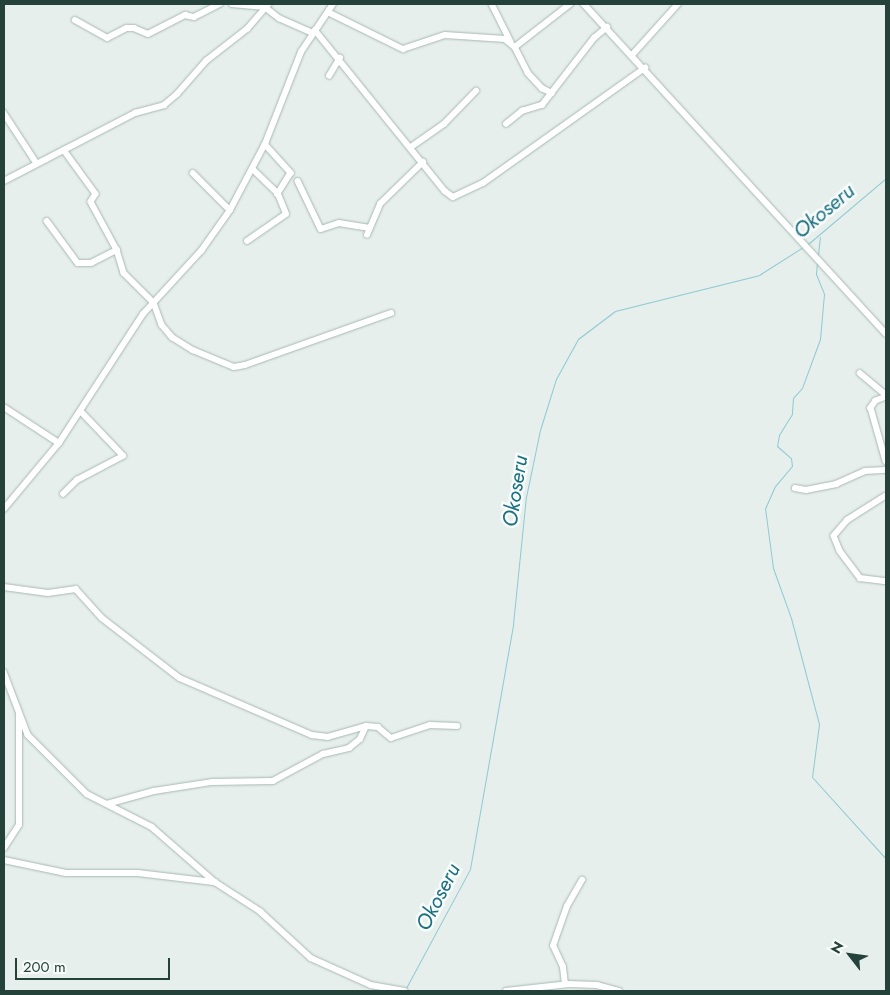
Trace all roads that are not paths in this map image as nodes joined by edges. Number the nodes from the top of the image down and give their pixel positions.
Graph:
1 (220, 4) edge
2 (232, 4) edge
3 (333, 4) edge
4 (492, 4) edge
5 (570, 4) edge
6 (584, 4) edge
7 (678, 4) edge
8 (267, 5) edge
9 (328, 12) junction
10 (75, 20) dead end
11 (607, 27) junction
12 (314, 32) junction
13 (513, 44) junction
14 (633, 54) junction
15 (340, 58) junction
16 (646, 68) junction
17 (328, 76) dead end
18 (476, 91) dead end
19 (552, 93) junction
20 (4, 114) edge
21 (506, 124) dead end
22 (264, 144) junction
23 (411, 147) junction
24 (64, 150) junction
25 (36, 162) junction
26 (423, 162) junction
27 (252, 170) junction
28 (193, 173) dead end
29 (4, 181) edge
30 (298, 181) dead end
31 (278, 194) junction
32 (230, 210) junction
33 (47, 221) dead end
34 (370, 228) junction
35 (367, 235) dead end
36 (247, 241) dead end
37 (116, 250) junction
38 (154, 303) junction
39 (391, 314) dead end
40 (886, 334) edge
41 (860, 373) dead end
42 (886, 396) edge
43 (4, 407) edge
44 (81, 412) junction
45 (59, 442) junction
46 (886, 461) edge
47 (886, 470) edge
48 (795, 488) dead end
49 (63, 494) dead end
50 (886, 496) edge
51 (4, 508) edge
52 (886, 581) edge
53 (4, 587) edge
54 (4, 672) edge
55 (19, 711) junction
56 (366, 726) junction
57 (457, 726) dead end
58 (107, 804) junction
59 (4, 848) edge
60 (4, 860) edge
61 (582, 880) dead end
62 (215, 882) junction
63 (565, 984) junction
64 (404, 991) edge
65 (506, 991) edge
66 (619, 991) edge

1 - 10 street
2 - 8 street
3 - 9 street
4 - 13 street
5 - 13 street
6 - 11 street
7 - 14 street
8 - 12 street
8 - 24 street
9 - 12 street
9 - 13 street
11 - 14 street
11 - 19 street
12 - 15 street
12 - 22 street
13 - 19 street
14 - 16 street
15 - 17 street
15 - 23 street
16 - 26 street
16 - 40 street
18 - 23 street
19 - 21 street
20 - 25 street
22 - 27 street
22 - 31 street
23 - 26 street
24 - 25 street
24 - 37 street
25 - 29 street
26 - 34 street
27 - 31 street
27 - 32 street
28 - 32 street
30 - 34 street
31 - 36 street
32 - 38 street
33 - 37 street
34 - 35 street
37 - 38 street
38 - 39 street
38 - 44 street
41 - 42 street
42 - 46 street
43 - 45 street
44 - 45 street
44 - 49 street
45 - 51 street
47 - 48 street
50 - 52 street
53 - 56 street
54 - 55 street
55 - 58 street
55 - 59 street
56 - 57 street
56 - 58 street
58 - 62 street
60 - 62 street
61 - 63 street
62 - 64 street
63 - 65 street
63 - 66 street

